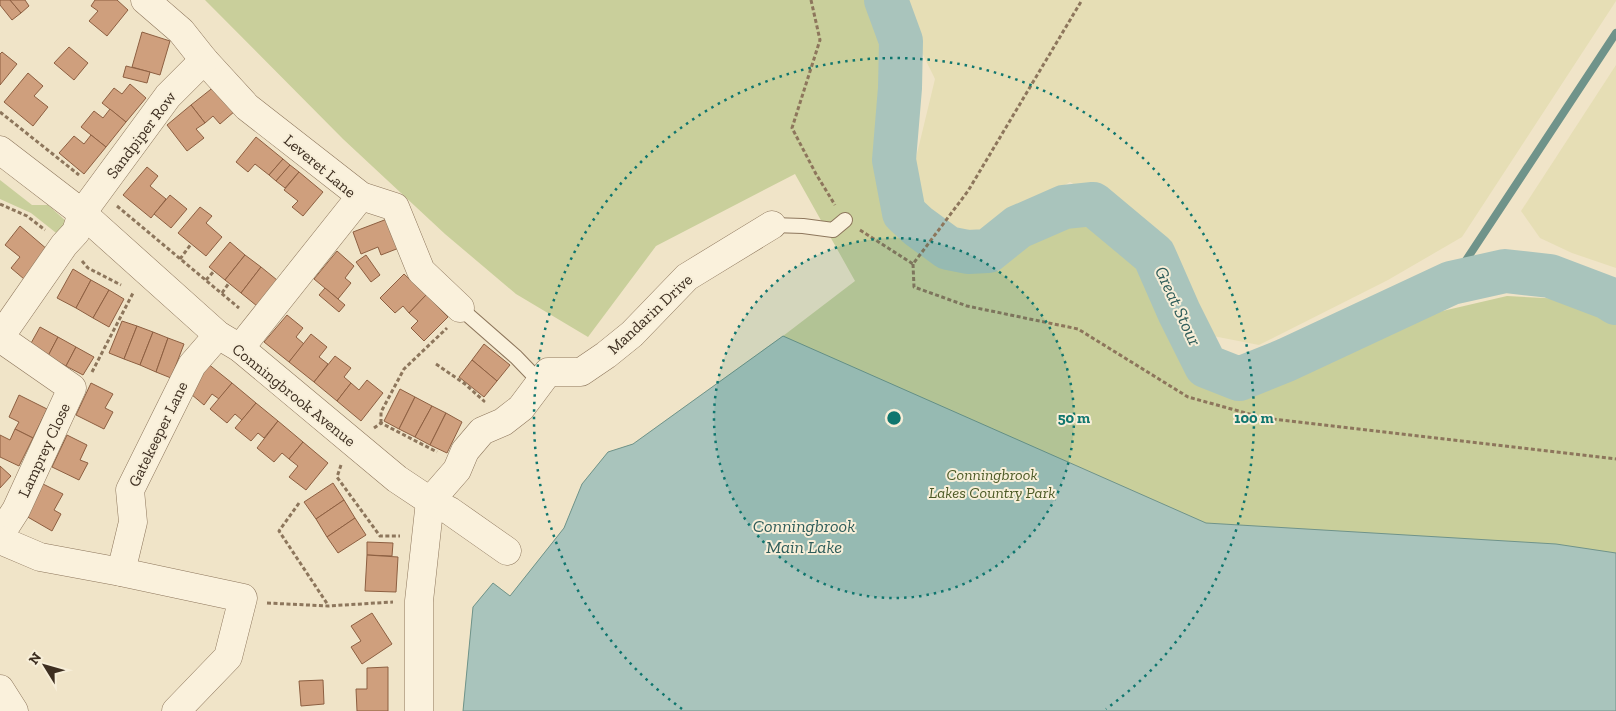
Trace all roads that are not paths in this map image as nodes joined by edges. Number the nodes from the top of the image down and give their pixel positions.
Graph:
1 (145, 0) edge
2 (204, 60) junction
3 (0, 150) edge
4 (361, 196) junction
5 (82, 213) junction
6 (845, 220) road end
7 (772, 225) joint
8 (462, 310) joint
9 (0, 338) edge
10 (229, 341) junction
11 (540, 382) junction
12 (430, 501) junction
13 (0, 535) edge
14 (0, 540) edge
15 (506, 551) dead end
16 (121, 572) junction
17 (0, 690) edge
18 (14, 711) edge
19 (176, 711) edge
20 (419, 711) edge

1 - 2 street, Leveret Lane
2 - 4 street, Leveret Lane
2 - 5 street, Sandpiper Row
3 - 5 street, Conningbrook Avenue
4 - 8 street
4 - 10 street, Leveret Lane
5 - 9 street, Lamprey Close
5 - 10 street, Conningbrook Avenue
6 - 7 lane
7 - 11 street, Mandarin Drive
8 - 11 lane
9 - 13 street, Lamprey Close
10 - 12 street, Conningbrook Avenue
10 - 16 street, Gatekeeper Lane
11 - 12 street, Mandarin Drive
12 - 15 street, Conningbrook Avenue
12 - 20 street
14 - 16 street
16 - 19 street
17 - 18 street

